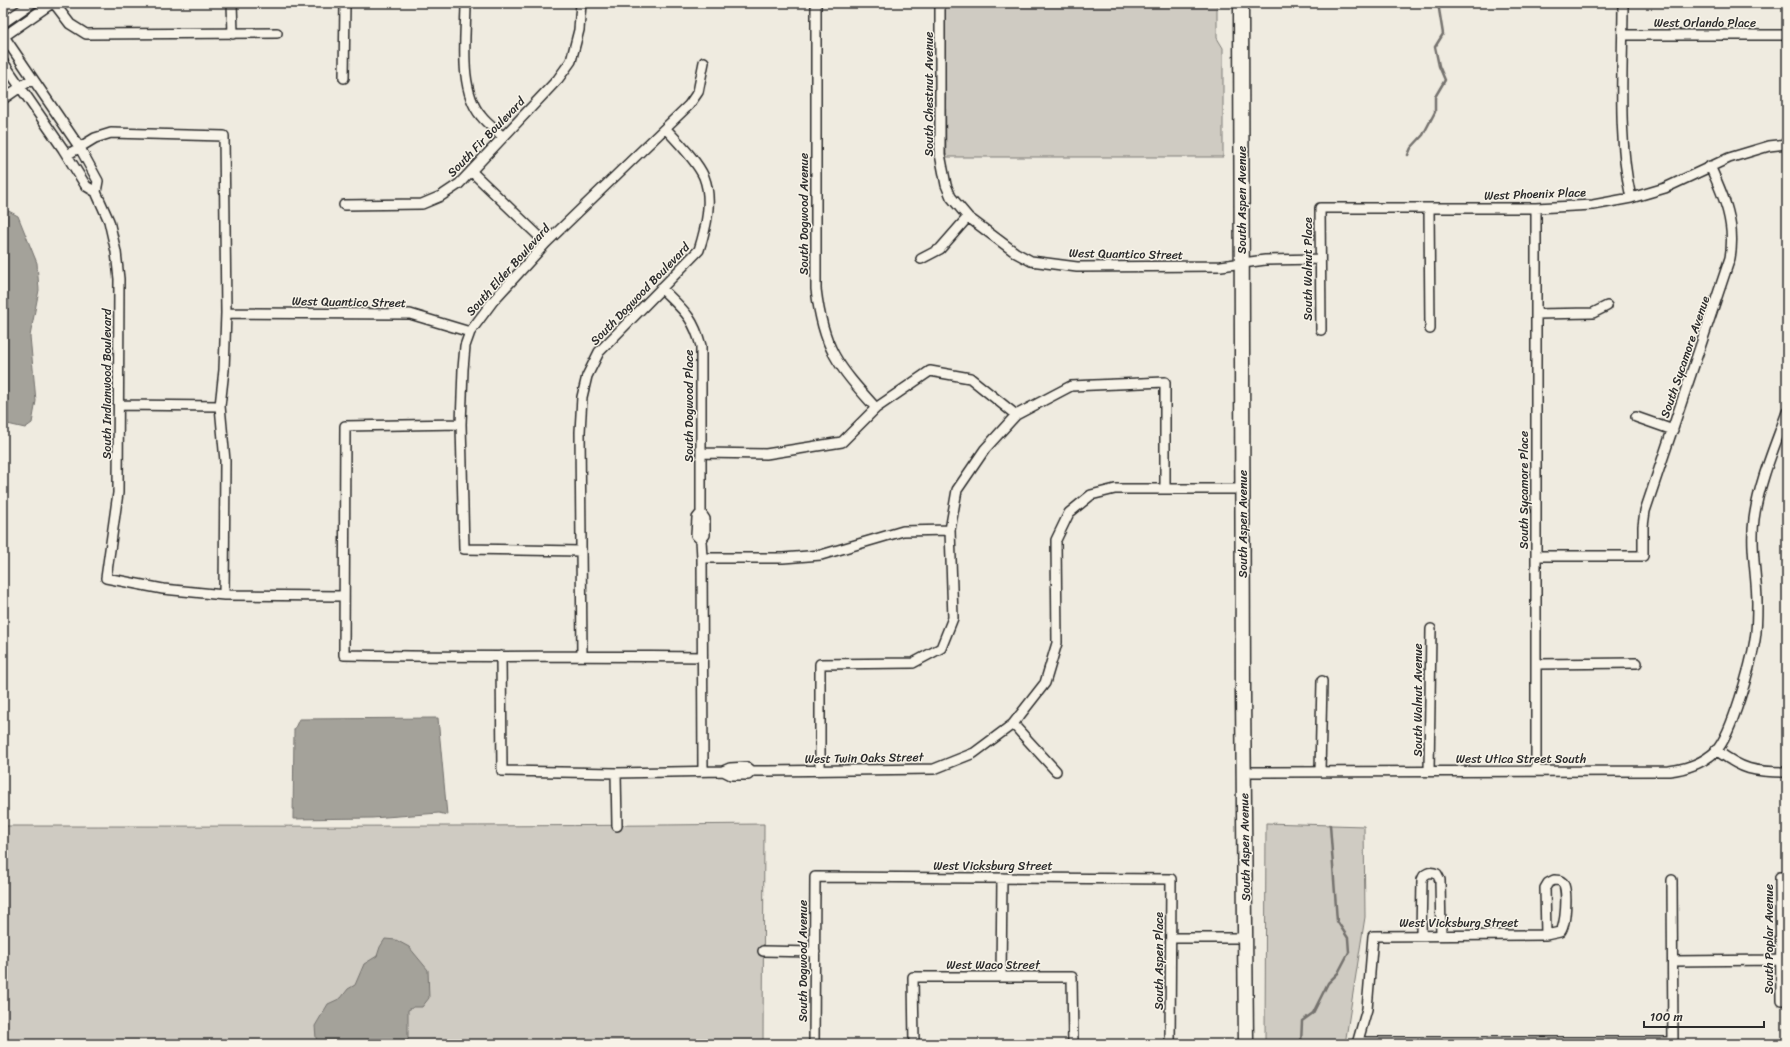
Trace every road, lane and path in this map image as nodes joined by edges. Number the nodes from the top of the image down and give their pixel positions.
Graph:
1 (32, 3) edge
2 (53, 3) edge
3 (232, 3) edge
4 (346, 3) edge
5 (466, 3) edge
6 (581, 3) edge
7 (816, 3) edge
8 (940, 3) edge
9 (1241, 3) edge
10 (1623, 3) edge
11 (24, 9) junction
12 (30, 18) junction
13 (3, 23) edge
14 (277, 33) dead end
15 (233, 34) junction
16 (1787, 34) edge
17 (1623, 35) junction
18 (3, 36) edge
19 (3, 62) edge
20 (704, 62) dead end
21 (344, 78) dead end
22 (32, 79) junction
23 (20, 88) junction
24 (3, 99) edge
25 (666, 129) junction
26 (503, 137) junction
27 (1787, 144) edge
28 (80, 148) junction
29 (67, 155) junction
30 (1710, 166) junction
31 (471, 171) junction
32 (946, 185) joint
33 (96, 192) junction
34 (1631, 198) junction
35 (344, 205) dead end
36 (1320, 208) joint
37 (1429, 208) junction
38 (1536, 208) junction
39 (968, 217) junction
40 (546, 244) junction
41 (921, 259) dead end
42 (1320, 259) junction
43 (1242, 263) junction
44 (662, 288) junction
45 (1607, 306) dead end
46 (226, 313) junction
47 (1536, 314) junction
48 (1430, 329) dead end
49 (1321, 330) dead end
50 (470, 332) junction
51 (119, 405) junction
52 (220, 406) junction
53 (876, 408) junction
54 (1787, 412) edge
55 (1016, 415) junction
56 (1636, 417) dead end
57 (461, 424) junction
58 (1673, 430) junction
59 (702, 453) junction
60 (1165, 489) junction
61 (1242, 489) junction
62 (950, 530) junction
63 (580, 550) junction
64 (1536, 556) junction
65 (702, 558) junction
66 (224, 595) junction
67 (343, 596) junction
68 (1430, 629) dead end
69 (582, 655) junction
70 (501, 656) junction
71 (702, 657) junction
72 (1637, 663) dead end
73 (1537, 664) junction
74 (1322, 681) dead end
75 (1013, 724) junction
76 (1716, 750) junction
77 (820, 770) junction
78 (703, 771) junction
79 (1056, 771) dead end
80 (1429, 771) junction
81 (1536, 771) junction
82 (1244, 772) junction
83 (1320, 772) junction
84 (1787, 772) edge
85 (616, 773) junction
86 (617, 826) dead end
87 (814, 877) joint
88 (1784, 877) edge
89 (1002, 878) junction
90 (1171, 879) joint
91 (1672, 880) dead end
92 (1422, 935) junction
93 (1441, 935) junction
94 (1546, 935) junction
95 (1171, 938) junction
96 (1246, 938) junction
97 (763, 952) dead end
98 (814, 952) junction
99 (1781, 960) junction
100 (1673, 961) junction
101 (1001, 977) junction
102 (1784, 1000) edge
103 (1357, 1043) edge
104 (1673, 1043) edge
105 (814, 1044) edge
106 (914, 1044) edge
107 (1073, 1044) edge
108 (1170, 1044) edge
109 (1246, 1044) edge

1 - 11 street
2 - 12 street
2 - 15 street
3 - 15 street
4 - 21 street
5 - 26 street
6 - 26 street, South Fir Boulevard
7 - 53 street, South Dogwood Avenue
8 - 32 street, South Chestnut Avenue
9 - 43 main road, South Aspen Avenue
10 - 17 street
11 - 12 street
11 - 13 street
12 - 18 street
14 - 15 street
16 - 17 street, West Orlando Place
17 - 34 street
18 - 22 street, South Indianwood Boulevard
19 - 23 street, South Indianwood Boulevard
20 - 25 street, South Elder Boulevard
22 - 23 street
22 - 28 street, South Indianwood Boulevard
23 - 24 street
23 - 29 street, South Indianwood Boulevard
25 - 40 street, South Elder Boulevard
25 - 44 street, South Dogwood Boulevard
26 - 31 street, South Fir Boulevard
27 - 30 street, West Phoenix Place
28 - 29 street
28 - 33 street, South Indianwood Boulevard
28 - 46 street
29 - 33 street, South Indianwood Boulevard
30 - 34 street, West Phoenix Place
30 - 58 street, South Sycamore Avenue
31 - 35 street, South Fir Boulevard
31 - 40 street
32 - 39 street, West Quantico Street
33 - 51 street, South Indianwood Boulevard
34 - 38 street, West Phoenix Place
36 - 37 street, West Phoenix Place
36 - 42 street, South Walnut Place
37 - 38 street, West Phoenix Place
37 - 48 street
38 - 47 street, South Sycamore Place
39 - 41 street
39 - 43 street, West Quantico Street
40 - 50 street, South Elder Boulevard
42 - 43 street, West Quantico Street
42 - 49 street, South Walnut Place
43 - 61 main road, South Aspen Avenue
44 - 59 street, South Dogwood Place
44 - 63 street, South Dogwood Boulevard
45 - 47 street
46 - 50 street, West Quantico Street
46 - 52 street
47 - 64 street, South Sycamore Place
50 - 57 street, South Elder Boulevard
51 - 52 street
51 - 66 street, South Indianwood Boulevard
52 - 66 street
53 - 55 street
53 - 59 street
54 - 76 street
55 - 60 street
55 - 62 street
56 - 58 street
57 - 63 street, South Elder Boulevard
57 - 67 street
58 - 64 street, South Sycamore Avenue
59 - 65 street, South Dogwood Place
60 - 61 street, West Twin Oaks Street
60 - 75 street, West Twin Oaks Street
61 - 82 main road, South Aspen Avenue
62 - 65 street
62 - 77 street
63 - 69 street, South Dogwood Boulevard
64 - 73 street, South Sycamore Place
65 - 71 street, South Dogwood Place
66 - 67 street
67 - 70 street
68 - 80 street, South Walnut Avenue
69 - 70 street
69 - 71 street
70 - 85 street, West Twin Oaks Street
71 - 78 street, South Dogwood Place
72 - 73 street
73 - 81 street, South Sycamore Place
74 - 83 street
75 - 77 street, West Twin Oaks Street
75 - 79 street
76 - 81 street, West Utica Street South
76 - 84 street
77 - 78 street, West Twin Oaks Street
78 - 85 street, West Twin Oaks Street
80 - 81 street, West Utica Street South
80 - 83 street, West Utica Street South
82 - 83 street, West Utica Street South
82 - 96 main road, South Aspen Avenue
85 - 86 street
87 - 89 street, West Vicksburg Street
87 - 98 street, South Dogwood Avenue
88 - 99 street, South Poplar Avenue
89 - 90 street, West Vicksburg Street
89 - 101 street
90 - 95 street, South Aspen Place
91 - 100 street
92 - 93 street, West Vicksburg Street
92 - 93 street
92 - 103 street, West Vicksburg Street
93 - 94 street, West Vicksburg Street
94 - 94 street
95 - 96 street
95 - 108 street, South Aspen Place
96 - 109 main road, South Aspen Avenue
97 - 98 street
98 - 105 street, South Dogwood Avenue
99 - 100 street
99 - 102 street, South Poplar Avenue
100 - 104 street
101 - 106 street, West Waco Street
101 - 107 street, West Waco Street
103 - 104 street

